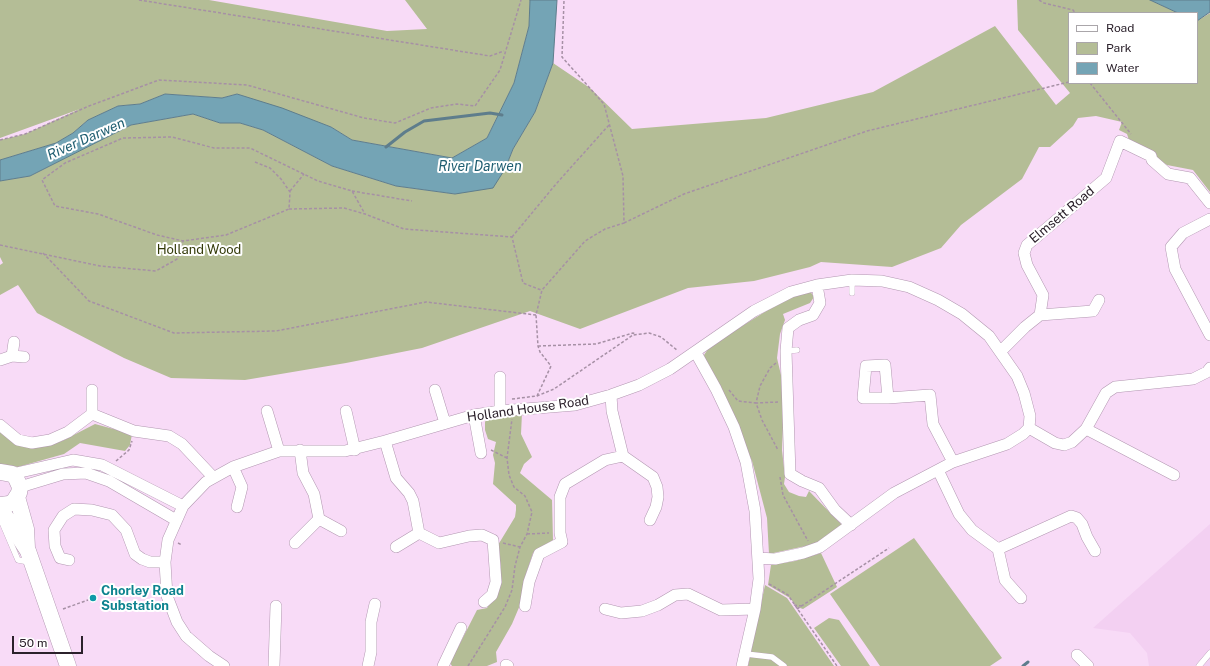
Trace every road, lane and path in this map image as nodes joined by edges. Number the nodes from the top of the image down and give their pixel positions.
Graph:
1 (139, 0) edge
2 (521, 0) edge
3 (564, 0) edge
4 (1039, 0) edge
5 (1074, 12) edge
6 (504, 51) junction
7 (1068, 82) edge
8 (1091, 84) edge
9 (610, 125) junction
10 (1132, 135) dead end
11 (0, 140) edge
12 (255, 162) dead end
13 (304, 174) junction
14 (352, 191) junction
15 (290, 192) junction
16 (412, 201) dead end
17 (1210, 203) edge
18 (289, 209) junction
19 (365, 214) junction
20 (1210, 219) edge
21 (624, 223) junction
22 (512, 237) junction
23 (183, 241) junction
24 (0, 245) edge
25 (43, 253) junction
26 (852, 280) junction
27 (817, 285) junction
28 (542, 290) junction
29 (852, 292) dead end
30 (1099, 300) dead end
31 (536, 314) junction
32 (1040, 316) junction
33 (1208, 322) edge
34 (1210, 334) edge
35 (638, 335) junction
36 (14, 342) dead end
37 (538, 346) junction
38 (792, 350) junction
39 (1001, 351) junction
40 (12, 356) junction
41 (692, 356) junction
42 (24, 357) dead end
43 (0, 360) edge
44 (1209, 372) edge
45 (500, 377) dead end
46 (727, 389) dead end
47 (92, 390) dead end
48 (435, 390) dead end
49 (611, 395) junction
50 (537, 396) junction
51 (888, 398) dead end
52 (787, 401) junction
53 (756, 403) junction
54 (500, 405) junction
55 (514, 409) junction
56 (267, 411) dead end
57 (346, 411) dead end
58 (92, 414) junction
59 (474, 415) junction
60 (445, 423) junction
61 (0, 425) edge
62 (1029, 428) junction
63 (1086, 429) junction
64 (134, 431) junction
65 (386, 441) junction
66 (300, 450) junction
67 (355, 450) junction
68 (481, 450) joint
69 (279, 451) junction
70 (623, 456) junction
71 (781, 456) dead end
72 (507, 458) junction
73 (116, 461) dead end
74 (953, 462) junction
75 (233, 468) junction
76 (938, 470) junction
77 (780, 472) dead end
78 (1174, 475) dead end
79 (213, 477) junction
80 (9, 478) edge
81 (183, 506) junction
82 (237, 507) dead end
83 (1, 509) edge
84 (319, 519) junction
85 (176, 520) junction
86 (650, 520) dead end
87 (851, 525) junction
88 (341, 531) dead end
89 (419, 533) junction
90 (560, 533) junction
91 (527, 534) junction
92 (494, 540) junction
93 (295, 543) dead end
94 (396, 547) dead end
95 (520, 547) junction
96 (889, 548) dead end
97 (998, 549) junction
98 (811, 550) junction
99 (1095, 551) dead end
100 (30, 556) junction
101 (758, 558) junction
102 (69, 560) dead end
103 (165, 562) junction
104 (768, 583) dead end
105 (1021, 598) dead end
106 (88, 600) dead end
107 (484, 602) dead end
108 (375, 604) dead end
109 (794, 605) junction
110 (276, 606) dead end
111 (526, 606) dead end
112 (802, 606) junction
113 (605, 609) dead end
114 (755, 609) junction
115 (797, 609) junction
116 (49, 614) junction
117 (461, 628) dead end
118 (1210, 653) edge
119 (746, 654) junction
120 (1077, 655) dead end
121 (68, 666) edge
122 (224, 666) edge
123 (274, 666) edge
124 (368, 666) edge
125 (443, 666) edge
126 (468, 666) edge
127 (742, 666) edge
128 (784, 666) edge
129 (837, 666) edge
130 (1088, 666) edge
131 (1199, 666) edge

1 - 6 path
2 - 6 path
3 - 9 path
4 - 5 path
6 - 11 path
7 - 21 path
8 - 10 path
9 - 21 path
9 - 22 path
12 - 15 path
13 - 14 path
13 - 15 path
13 - 23 path
14 - 16 path
14 - 19 path
15 - 18 path
17 - 32 street, Elmsett Road
18 - 19 path
18 - 23 path
19 - 22 path
20 - 33 street
21 - 28 path
22 - 28 path
23 - 25 path
24 - 25 path
25 - 31 path
26 - 27 street, Holland House Road
26 - 29 lane
26 - 39 street, Holland House Road
27 - 38 street
27 - 41 street, Holland House Road
28 - 31 path
30 - 32 street
31 - 37 path
32 - 39 street
33 - 34 street
35 - 37 path
35 - 41 path
35 - 50 path
36 - 40 street
37 - 50 path
38 - 52 street
38 - 53 path
39 - 62 street, Holland House Road
40 - 42 street
40 - 43 street
41 - 49 street, Holland House Road
41 - 101 street
44 - 63 street
45 - 54 street
46 - 53 path
47 - 58 street
48 - 60 street
49 - 55 street, Holland House Road
49 - 70 street
50 - 54 path
51 - 74 street
52 - 53 path
52 - 87 street
53 - 71 path
54 - 55 street, Holland House Road
54 - 59 street, Holland House Road
55 - 72 path
56 - 69 street
57 - 67 street
58 - 61 street
58 - 64 street
59 - 60 street, Holland House Road
59 - 68 street
60 - 65 street, Holland House Road
62 - 63 street
62 - 74 street
63 - 78 street
64 - 73 path
64 - 79 street
65 - 67 street, Holland House Road
65 - 89 street
66 - 67 street, Holland House Road
66 - 69 street, Holland House Road
66 - 84 street
68 - 72 path
69 - 75 street, Holland House Road
70 - 86 street
70 - 90 street
72 - 91 path
74 - 76 street
75 - 79 street, Holland House Road
75 - 82 street
76 - 87 street
76 - 97 street
77 - 98 path
79 - 81 street, Holland House Road
80 - 81 street
80 - 83 main road
80 - 85 street
80 - 100 main road
81 - 85 street, Holland House Road
83 - 100 main road
84 - 88 street
84 - 93 street
85 - 103 street, Holland House Road
87 - 98 street
89 - 92 street
89 - 94 street
90 - 91 path
90 - 111 street
91 - 95 path
92 - 95 path
92 - 107 street
95 - 126 path
96 - 112 path
97 - 99 street
97 - 105 street
98 - 101 street
100 - 116 main road
101 - 114 street
102 - 103 street
103 - 122 street, Holland House Road
104 - 109 path
106 - 116 path
108 - 124 street
109 - 112 path
109 - 115 path
110 - 123 street
112 - 115 path
113 - 114 street
114 - 119 street
115 - 129 path
116 - 121 main road
117 - 125 street
118 - 131 lane
119 - 127 street
119 - 128 lane
120 - 130 street

